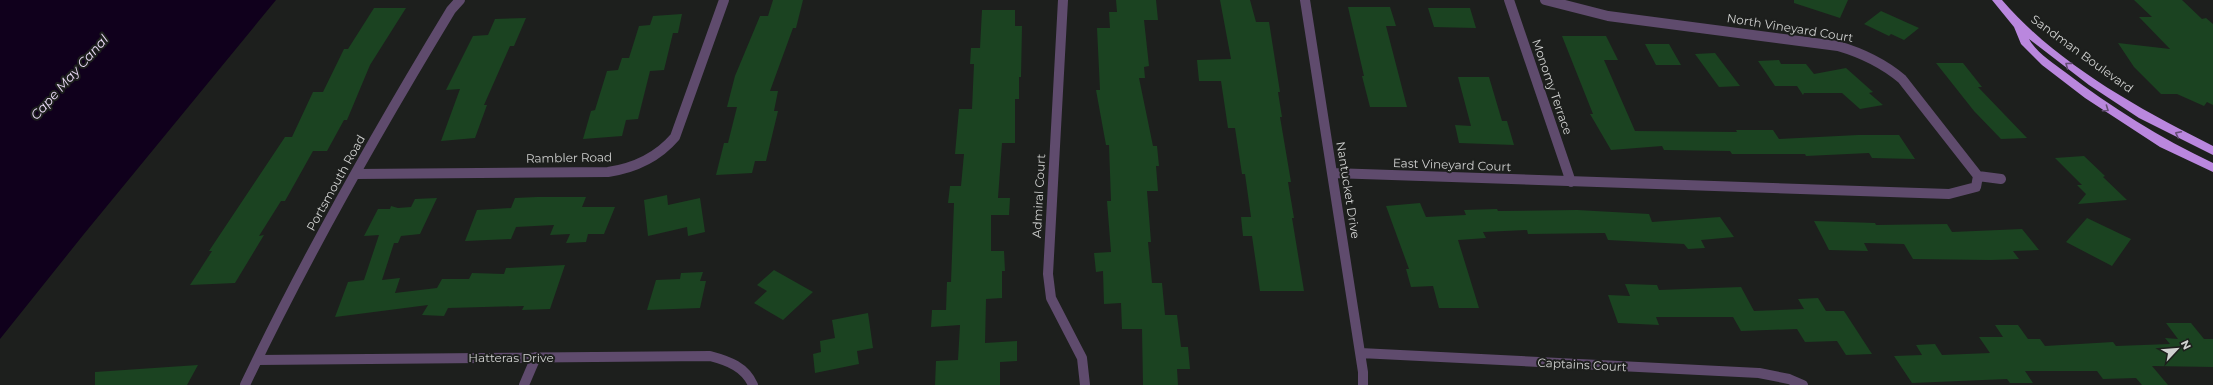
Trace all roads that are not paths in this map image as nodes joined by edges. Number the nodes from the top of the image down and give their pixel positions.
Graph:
1 (460, 0) edge
2 (724, 0) edge
3 (1063, 0) edge
4 (1305, 0) edge
5 (1509, 0) edge
6 (1545, 0) edge
7 (1997, 0) edge
8 (2019, 26) junction
9 (2213, 151) edge
10 (2213, 169) edge
11 (1332, 173) junction
12 (356, 174) junction
13 (1978, 176) junction
14 (2001, 179) dead end
15 (1571, 182) junction
16 (1360, 353) junction
17 (536, 358) junction
18 (257, 360) junction
19 (245, 385) edge
20 (524, 385) edge
21 (753, 385) edge
22 (1085, 385) edge
23 (1363, 385) edge
24 (1803, 385) edge

1 - 12 street, Portsmouth Road
2 - 12 street, Rambler Road
3 - 22 street, Admiral Court
4 - 11 street, Nantucket Drive
5 - 15 street, Monomy Terrace
6 - 13 street, North Vineyard Court
7 - 8 highway, Sandman Boulevard
9 -> 8 highway, Sandman Boulevard
8 -> 10 highway, Sandman Boulevard
11 - 15 street, East Vineyard Court
11 - 16 street, Nantucket Drive
12 - 18 street, Portsmouth Road
13 - 14 street
13 - 15 street
16 - 23 street, Nantucket Drive
16 - 24 street, Captains Court
17 - 18 street, Hatteras Drive
17 - 20 street
17 - 21 street, Hatteras Drive
18 - 19 street, Portsmouth Road

